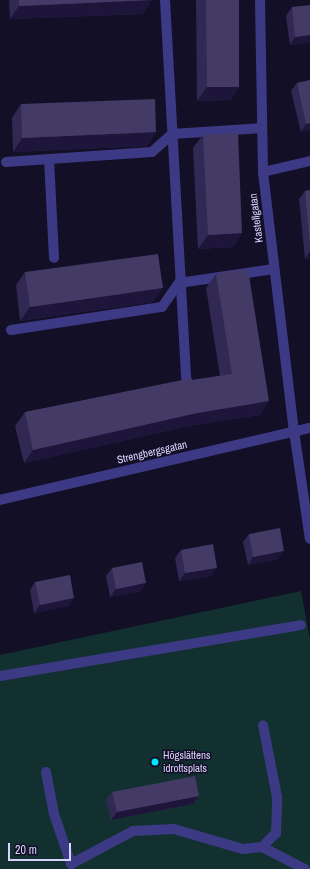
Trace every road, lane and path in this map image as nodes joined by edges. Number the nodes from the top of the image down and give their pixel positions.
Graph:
1 (165, 0) edge
2 (260, 0) edge
3 (262, 128) junction
4 (172, 134) junction
5 (49, 159) junction
6 (310, 160) edge
7 (6, 162) dead end
8 (263, 172) junction
9 (54, 258) dead end
10 (274, 269) junction
11 (179, 283) junction
12 (11, 330) dead end
13 (186, 377) dead end
14 (310, 428) edge
15 (294, 432) junction
16 (0, 500) edge
17 (310, 539) edge
18 (301, 625) dead end
19 (0, 674) edge
20 (263, 725) dead end
21 (46, 772) dead end
22 (262, 847) junction
23 (69, 866) edge
24 (305, 869) edge

1 - 4 street
2 - 3 street, Kastellgatan
3 - 4 street
3 - 8 street, Kastellgatan
4 - 5 street
4 - 11 street
5 - 7 street
5 - 9 street
6 - 8 street
8 - 10 street, Kastellgatan
10 - 11 street
10 - 15 street, Kastellgatan
11 - 12 street
11 - 13 street
14 - 15 street, Strengbergsgatan
15 - 16 street, Strengbergsgatan
15 - 17 street, Kastellgatan
18 - 19 street
20 - 22 street
21 - 23 street
22 - 23 street
22 - 24 street

